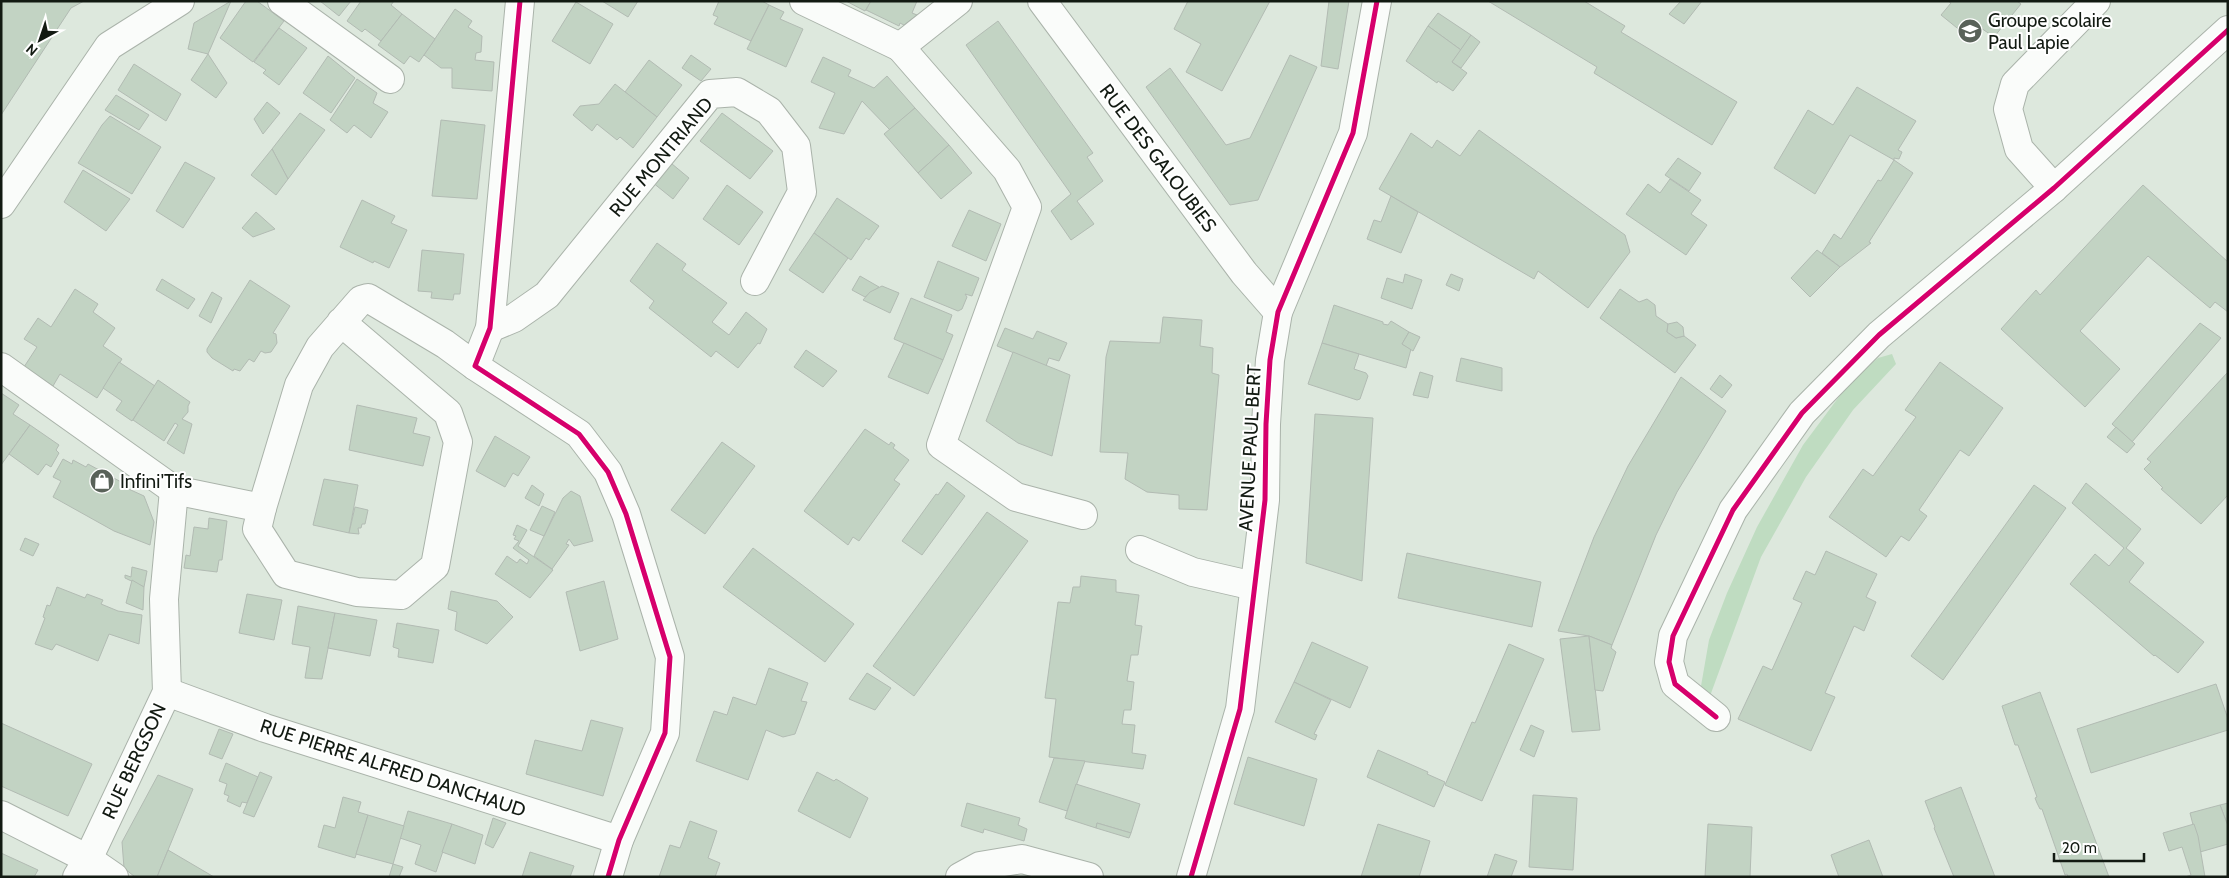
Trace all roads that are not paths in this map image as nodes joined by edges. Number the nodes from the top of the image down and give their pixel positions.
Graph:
1 (180, 1) edge
2 (282, 1) edge
3 (520, 1) edge
4 (804, 1) edge
5 (958, 1) edge
6 (1042, 1) edge
7 (1377, 1) edge
8 (2096, 1) edge
9 (2227, 32) edge
10 (900, 47) junction
11 (390, 79) dead end
12 (2054, 188) junction
13 (1, 204) edge
14 (755, 281) dead end
15 (1278, 312) junction
16 (341, 322) junction
17 (490, 328) junction
18 (475, 366) junction
19 (1, 367) edge
20 (174, 490) junction
21 (262, 508) junction
22 (1083, 515) dead end
23 (1140, 550) dead end
24 (1254, 586) junction
25 (167, 692) junction
26 (1716, 717) dead end
27 (1, 815) edge
28 (619, 840) junction
29 (82, 868) edge
30 (114, 877) edge
31 (608, 877) edge
32 (960, 877) edge
33 (1089, 877) edge
34 (1190, 877) edge

1 - 13 street
2 - 11 street
3 - 17 street
4 - 10 street
5 - 10 street
6 - 15 street, RUE DES GALOUBIES
7 - 15 street, AVENUE PAUL BERT
8 - 12 street
9 - 12 street
10 - 22 street
12 - 26 street
14 - 17 street, RUE MONTRIAND
15 - 24 street, AVENUE PAUL BERT
16 - 18 street
16 - 21 street
16 - 21 street
17 - 18 street
18 - 28 street
19 - 20 street
20 - 21 street
20 - 25 street, RUE BERGSON
23 - 24 street
24 - 34 street, AVENUE PAUL BERT
25 - 28 street, RUE PIERRE ALFRED DANCHAUD
25 - 29 street, RUE BERGSON
27 - 29 street
28 - 31 street
29 - 30 street
32 - 33 street

